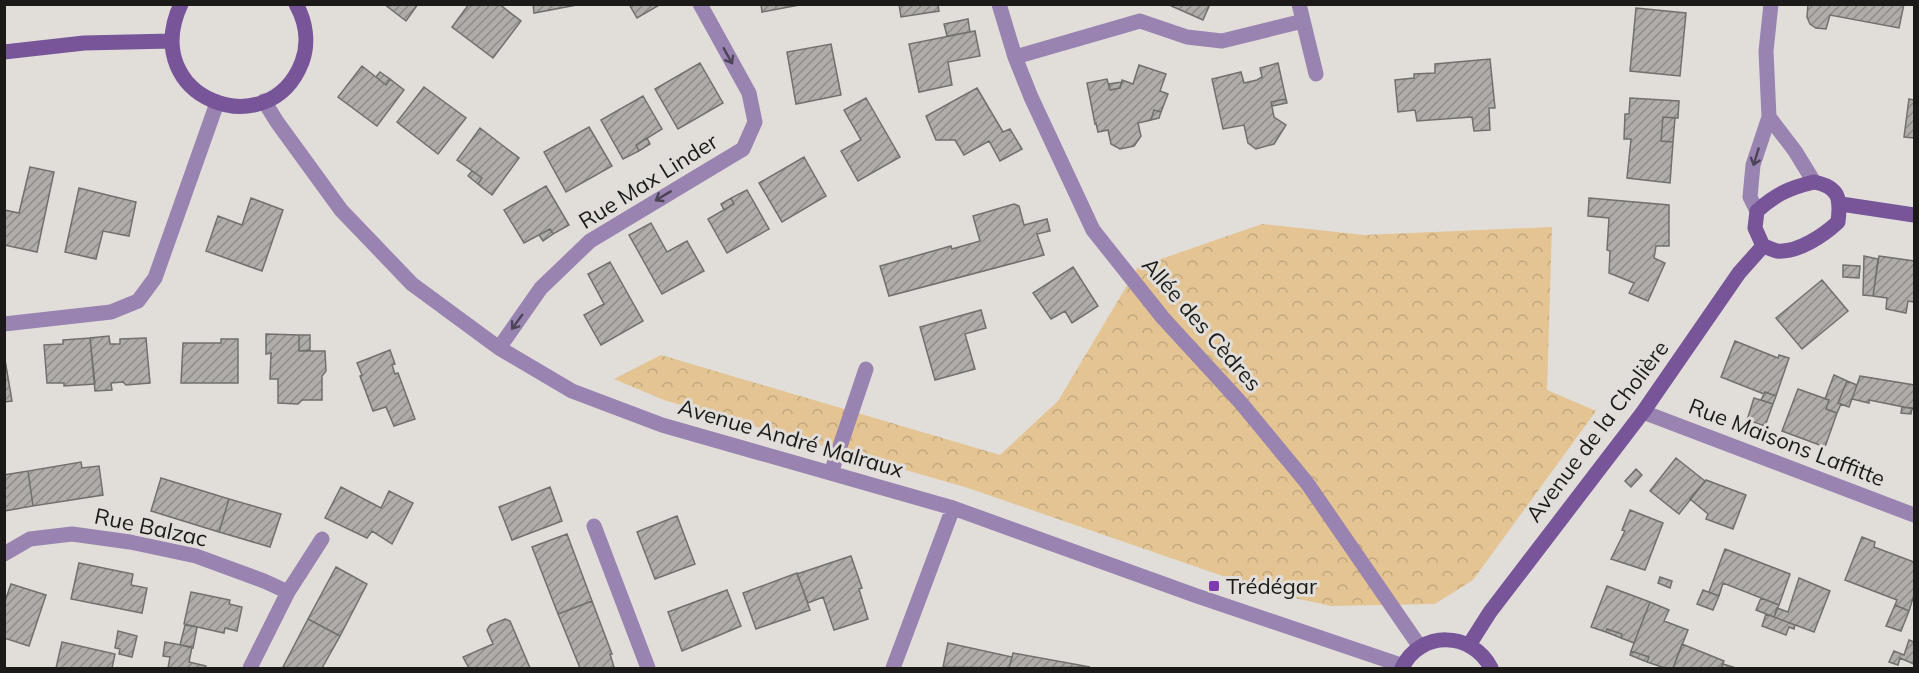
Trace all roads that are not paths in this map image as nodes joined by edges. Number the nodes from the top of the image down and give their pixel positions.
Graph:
1 (181, 4) edge
2 (296, 4) edge
3 (699, 4) edge
4 (999, 4) edge
5 (1299, 4) edge
6 (1771, 4) edge
7 (1303, 21) junction
8 (171, 41) junction
9 (4, 52) edge
10 (1015, 57) junction
11 (1316, 74) dead end
12 (264, 101) junction
13 (217, 103) junction
14 (1769, 117) junction
15 (1814, 182) junction
16 (1841, 204) junction
17 (1757, 211) junction
18 (1914, 215) edge
19 (1763, 246) junction
20 (4, 324) edge
21 (499, 348) junction
22 (866, 369) dead end
23 (1643, 412) junction
24 (831, 473) junction
25 (953, 508) junction
26 (1914, 514) edge
27 (594, 526) dead end
28 (322, 539) dead end
29 (4, 554) edge
30 (288, 592) junction
31 (1469, 645) junction
32 (1420, 647) junction
33 (1403, 667) edge
34 (250, 669) edge
35 (648, 669) edge
36 (893, 669) edge
37 (1491, 669) edge

1 - 8 street
2 - 12 street
3 -> 21 street, Rue Max Linder
4 - 10 street, Allée des Cèdres
5 - 7 street
6 - 14 street
7 - 10 street
7 - 11 street
8 - 9 street
8 - 13 street
10 - 32 street, Allée des Cèdres
12 - 13 street
12 - 21 street, Avenue André Malraux
13 - 20 street
14 - 15 street
14 -> 17 street
15 - 16 street
15 - 17 street
16 - 18 street
16 - 19 street
17 - 19 street
19 - 23 street, Avenue de la Cholière
21 - 24 street, Avenue André Malraux
22 - 24 street
23 - 26 street, Rue Maisons Laffitte
23 - 31 street, Avenue de la Cholière
24 - 25 street, Avenue André Malraux
25 - 33 street, Avenue André Malraux
25 - 36 street
27 - 35 street
28 - 30 street
29 - 30 street, Rue Balzac
30 - 34 street
31 - 32 street
31 - 37 street
32 - 33 street

